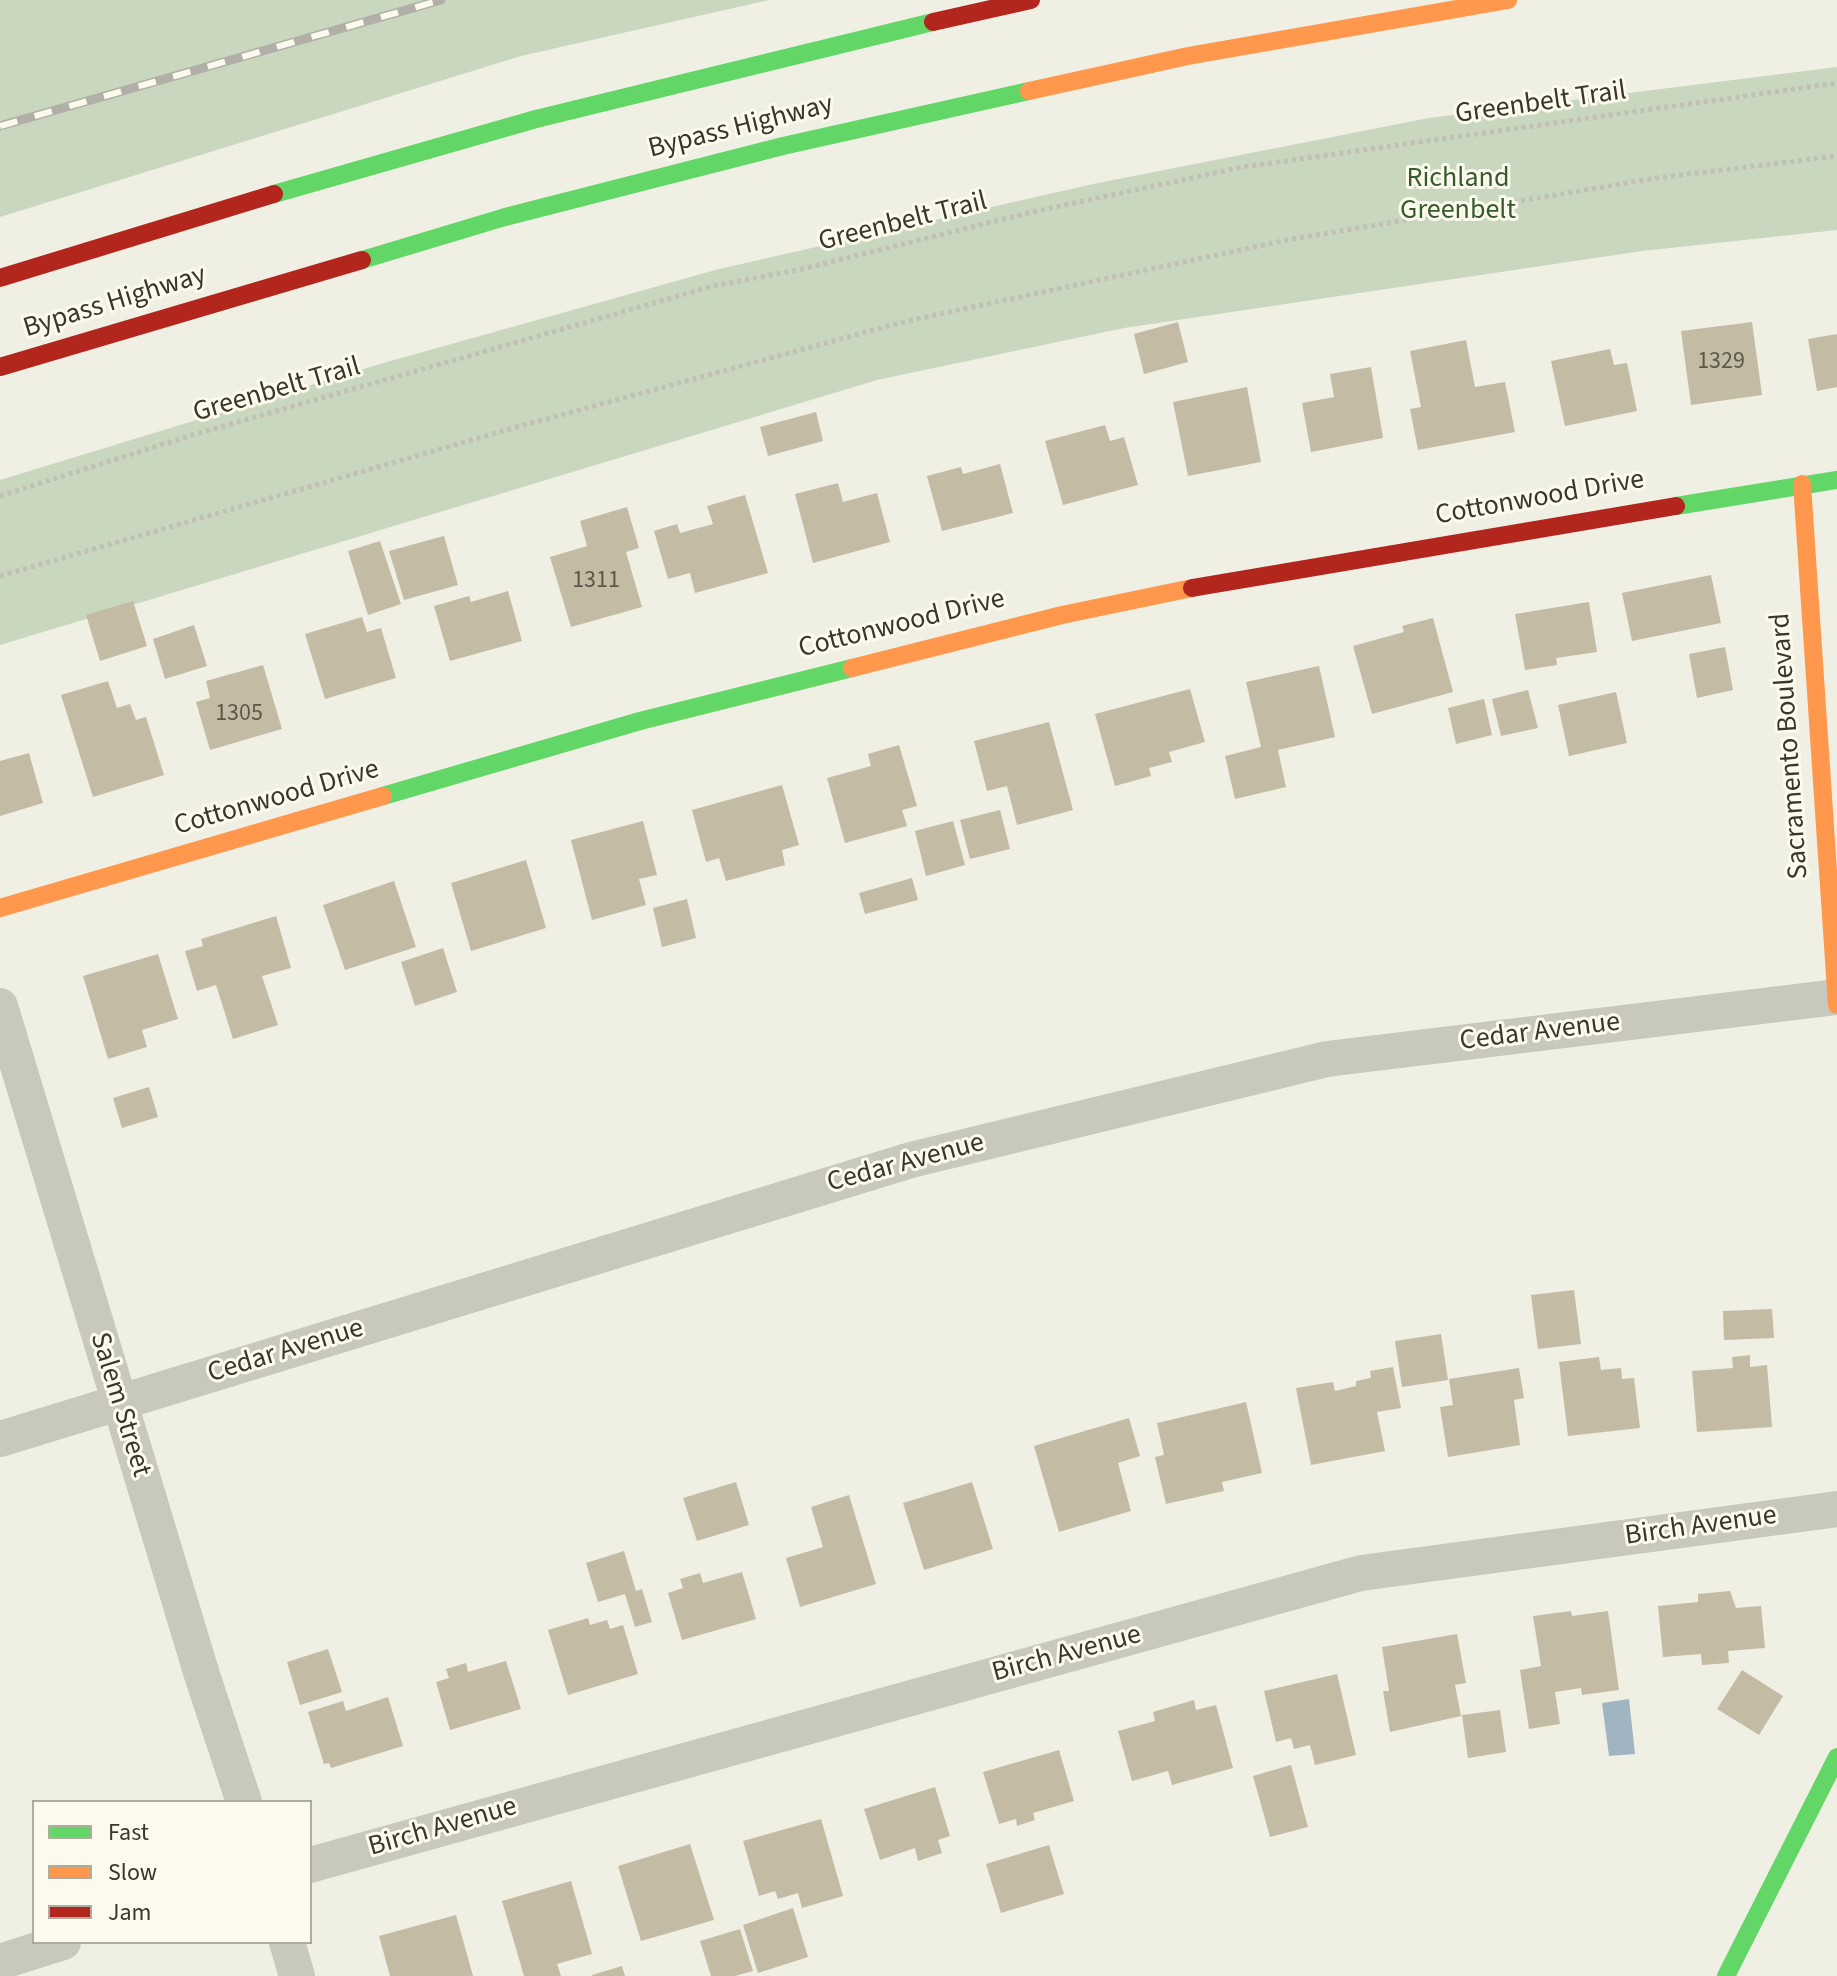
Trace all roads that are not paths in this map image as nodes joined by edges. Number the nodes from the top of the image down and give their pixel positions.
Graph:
1 (1031, 0) edge
2 (1508, 0) edge
3 (0, 278) edge
4 (0, 367) edge
5 (1837, 480) edge
6 (1802, 484) junction
7 (0, 908) edge
8 (1836, 997) edge
9 (1837, 1005) edge
10 (0, 1006) edge
11 (119, 1403) junction
12 (0, 1439) edge
13 (1837, 1509) edge
14 (1837, 1757) edge
15 (243, 1800) edge
16 (312, 1864) edge
17 (57, 1944) edge
18 (288, 1944) edge
19 (0, 1962) edge
20 (297, 1976) edge
21 (1726, 1976) edge

1 - 3 main road, Bypass Highway
2 - 4 main road, Bypass Highway
5 - 6 main road, Cottonwood Drive
6 - 7 main road, Cottonwood Drive
6 - 8 main road, Sacramento Boulevard
8 - 9 main road, Sacramento Boulevard
8 - 11 street, Cedar Avenue
10 - 11 street, Salem Street
11 - 12 street, Cedar Avenue
11 - 15 street, Salem Street
13 - 16 street, Birch Avenue
14 - 21 main road
17 - 19 street
18 - 20 street

